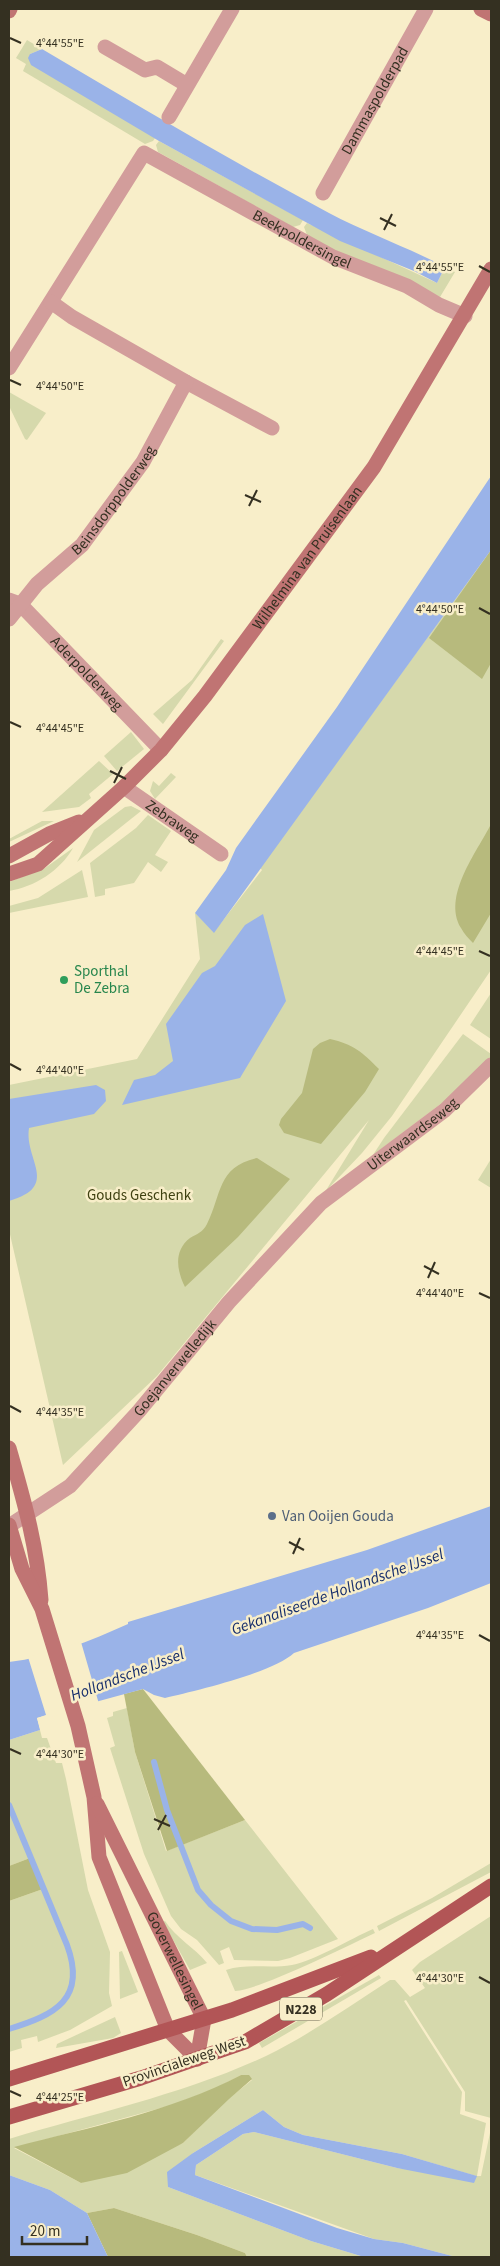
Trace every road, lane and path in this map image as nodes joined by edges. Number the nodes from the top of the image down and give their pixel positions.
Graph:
1 (232, 9) edge
2 (426, 9) edge
3 (481, 9) edge
4 (491, 14) edge
5 (105, 47) dead end
6 (187, 85) junction
7 (169, 118) dead end
8 (323, 193) dead end
9 (491, 269) edge
10 (52, 302) junction
11 (465, 316) junction
12 (9, 368) edge
13 (186, 382) junction
14 (272, 428) dead end
15 (14, 602) edge
16 (9, 619) edge
17 (161, 750) junction
18 (124, 787) junction
19 (87, 819) junction
20 (221, 854) dead end
21 (9, 856) edge
22 (9, 874) edge
23 (491, 1065) edge
24 (330, 1196) joint
25 (9, 1448) edge
26 (28, 1515) junction
27 (9, 1526) edge
28 (42, 1610) junction
29 (94, 1797) junction
30 (491, 1886) edge
31 (398, 1947) junction
32 (204, 2019) junction
33 (168, 2030) junction
34 (197, 2059) junction
35 (9, 2079) edge
36 (9, 2117) edge

1 - 6 street
2 - 8 street, Dammaspolderpad
3 - 4 main road
5 - 6 street
6 - 7 street
9 - 11 main road, Wilhelmina van Pruisenlaan
10 - 11 street, Beekpoldersingel
10 - 12 street
10 - 13 street
11 - 17 main road, Wilhelmina van Pruisenlaan
13 - 14 street
13 - 15 street, Beinsdorppolderweg
15 - 16 street, Beinsdorppolderweg
15 - 17 street, Aderpolderweg
17 - 18 main road, Wilhelmina van Pruisenlaan
18 - 19 main road, Wilhelmina van Pruisenlaan
18 - 20 street, Zebraweg
19 - 21 main road, Wilhelmina van Pruisenlaan
19 - 22 main road, Wilhelmina van Pruisenlaan
23 - 24 street, Uiterwaardseweg
24 - 26 street, Goejanverwelledijk
25 - 26 main road, Goverwellesingel
26 - 27 street, Goejanverwelledijk
26 - 28 main road, Goverwellesingel
27 - 28 main road, Goverwellesingel
28 - 29 main road, Goverwellesingel
29 - 32 main road, Goverwellesingel
29 - 33 main road, Goverwellesingel
30 - 31 main road, Provincialeweg West / N228
31 - 32 main road, Provincialeweg West / N228
31 - 34 main road, Provincialeweg West / N228
32 - 33 main road, Provincialeweg West / N228
32 - 34 main road, Goverwellesingel
33 - 34 main road, Goverwellesingel
33 - 35 main road, Provincialeweg West / N228
34 - 36 main road, Provincialeweg West / N228

